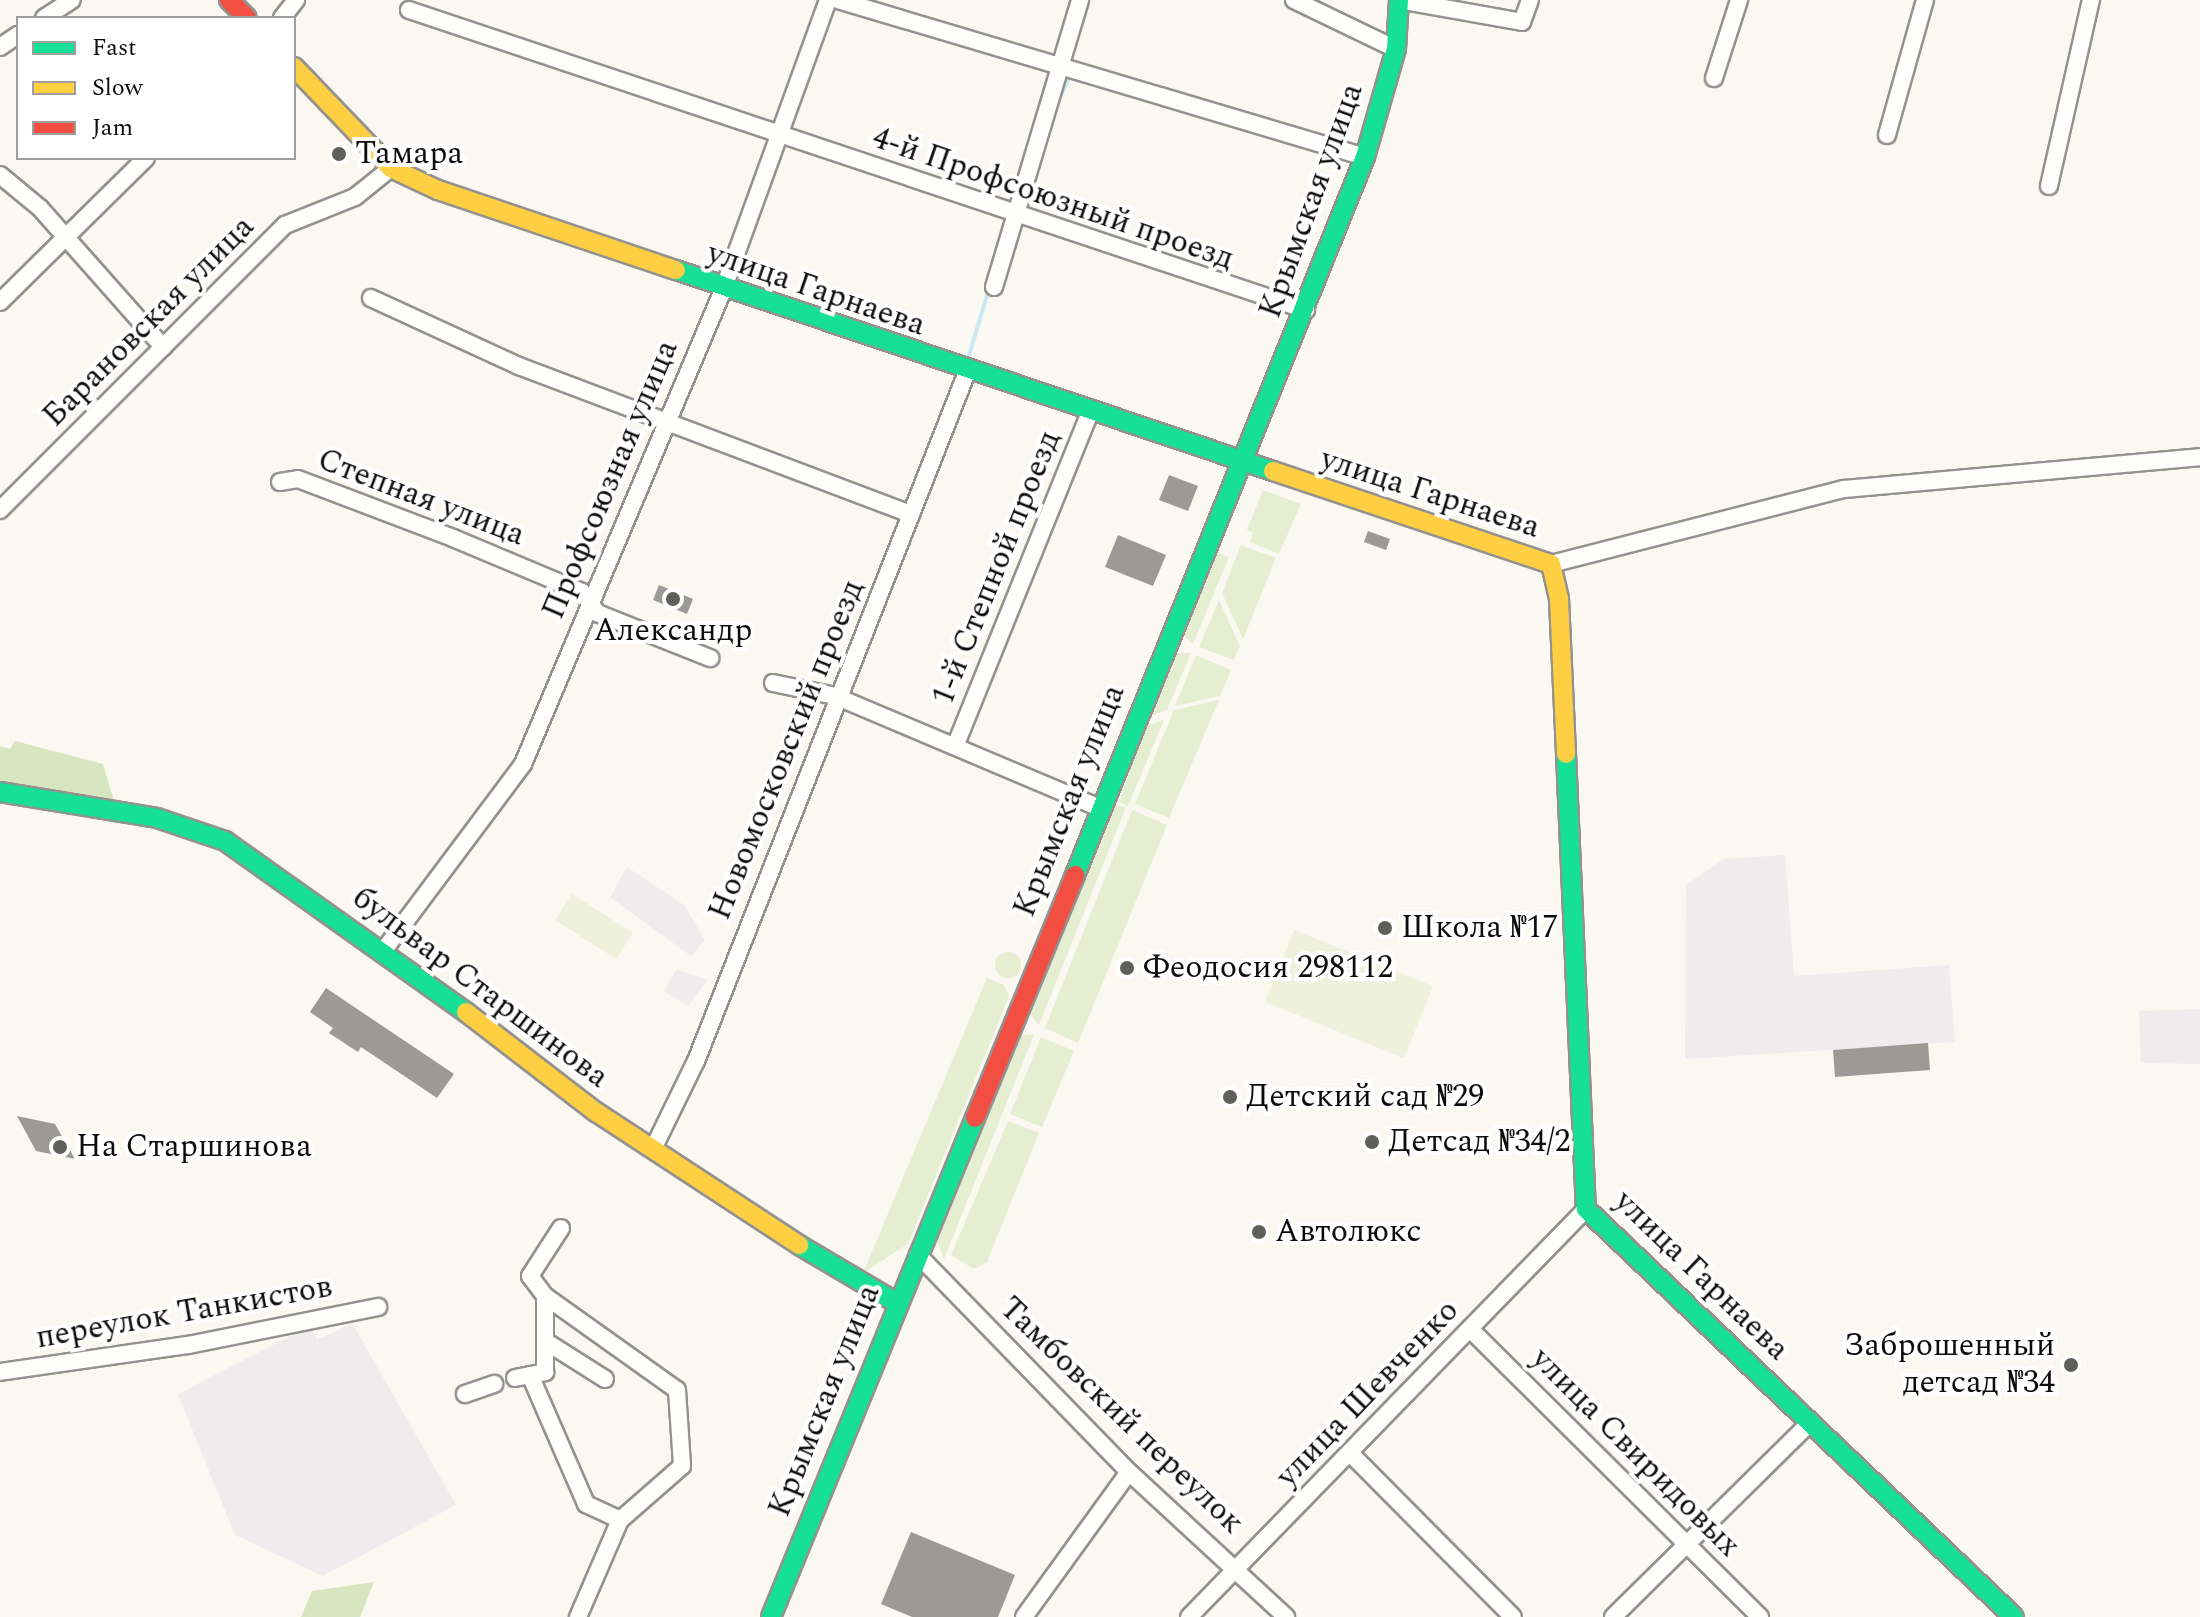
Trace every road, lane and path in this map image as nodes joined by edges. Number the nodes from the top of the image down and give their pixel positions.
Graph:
1 (72, 0) edge
2 (229, 0) edge
3 (296, 0) edge
4 (828, 0) edge
5 (838, 0) edge
6 (1080, 0) edge
7 (1294, 0) edge
8 (1399, 0) edge
9 (1530, 0) edge
10 (1739, 0) edge
11 (1925, 0) edge
12 (2091, 0) edge
13 (409, 10) dead end
14 (47, 16) edge
15 (245, 16) edge
16 (284, 16) edge
17 (1396, 49) junction
18 (296, 69) edge
19 (1062, 70) junction
20 (1714, 78) dead end
21 (1887, 135) dead end
22 (782, 136) junction
23 (1365, 157) junction
24 (144, 160) edge
25 (391, 168) junction
26 (0, 175) edge
27 (2049, 186) dead end
28 (1017, 219) junction
29 (65, 239) junction
30 (994, 287) dead end
31 (723, 290) junction
32 (371, 298) dead end
33 (0, 302) edge
34 (1306, 310) junction
35 (163, 347) junction
36 (967, 372) junction
37 (1090, 413) junction
38 (670, 418) junction
39 (2200, 457) edge
40 (1243, 464) junction
41 (280, 482) dead end
42 (0, 510) edge
43 (911, 514) junction
44 (1551, 564) junction
45 (587, 603) junction
46 (710, 658) dead end
47 (773, 683) dead end
48 (835, 696) junction
49 (956, 744) junction
50 (0, 792) edge
51 (1100, 808) junction
52 (384, 950) junction
53 (654, 1147) junction
54 (1586, 1209) junction
55 (561, 1228) dead end
56 (918, 1255) junction
57 (545, 1296) junction
58 (897, 1303) junction
59 (378, 1307) dead end
60 (1470, 1329) junction
61 (545, 1341) junction
62 (0, 1372) edge
63 (605, 1379) dead end
64 (494, 1384) dead end
65 (465, 1394) dead end
66 (1811, 1422) junction
67 (1350, 1453) junction
68 (1129, 1472) junction
69 (620, 1520) junction
70 (1685, 1544) junction
71 (1238, 1569) junction
72 (578, 1617) edge
73 (771, 1617) edge
74 (1024, 1617) edge
75 (1189, 1617) edge
76 (1286, 1617) edge
77 (1513, 1617) edge
78 (1613, 1617) edge
79 (1760, 1617) edge
80 (2014, 1617) edge

1 - 14 street
2 - 15 street
3 - 16 street
4 - 22 street, Профсоюзная улица
5 - 19 street
6 - 19 street
7 - 17 street
8 - 9 street
8 - 17 street, Крымская улица
10 - 20 street
11 - 21 street
12 - 27 street
13 - 22 street, 4-й Профсоюзный проезд
17 - 23 street, Крымская улица
18 - 25 street, улица Гарнаева
19 - 23 street
19 - 28 street
22 - 28 street, 4-й Профсоюзный проезд
22 - 31 street, Профсоюзная улица
23 - 34 street, Крымская улица
24 - 29 street
25 - 31 street, улица Гарнаева
25 - 35 street, Барановская улица
26 - 29 street
28 - 30 street
28 - 34 street, 4-й Профсоюзный проезд
29 - 33 street
29 - 35 street
31 - 36 street, улица Гарнаева
31 - 38 street, Профсоюзная улица
32 - 38 street
34 - 40 street, Крымская улица
35 - 42 street, Барановская улица
36 - 37 street, улица Гарнаева
36 - 43 street, Новомосковский проезд
37 - 40 street, улица Гарнаева
37 - 49 street, 1-й Степной проезд
38 - 43 street
38 - 45 street, Профсоюзная улица
39 - 44 street
40 - 44 street, улица Гарнаева
40 - 51 street, Крымская улица
41 - 45 street, Степная улица
43 - 48 street, Новомосковский проезд
44 - 54 street, улица Гарнаева
45 - 46 street, Степная улица
45 - 52 street, Профсоюзная улица
47 - 48 street
48 - 49 street
48 - 53 street, Новомосковский проезд
49 - 51 street
50 - 52 street, бульвар Старшинова
51 - 56 street, Крымская улица
52 - 53 street, бульвар Старшинова
53 - 58 street, бульвар Старшинова
54 - 60 street, улица Шевченко
54 - 66 street, улица Гарнаева
55 - 57 street
56 - 58 street, Крымская улица
56 - 68 street, Тамбовский переулок
57 - 61 street
57 - 69 street
58 - 73 street, Крымская улица
59 - 62 street, переулок Танкистов
60 - 67 street, улица Шевченко
60 - 70 street, улица Свиридовых
61 - 63 street
61 - 69 street
64 - 65 street
66 - 70 street
66 - 80 street, улица Гарнаева
67 - 71 street, улица Шевченко
67 - 77 street
68 - 71 street, Тамбовский переулок
68 - 74 street
69 - 72 street
70 - 78 street
70 - 79 street, улица Свиридовых
71 - 75 street, улица Шевченко
71 - 76 street, Тамбовский переулок

